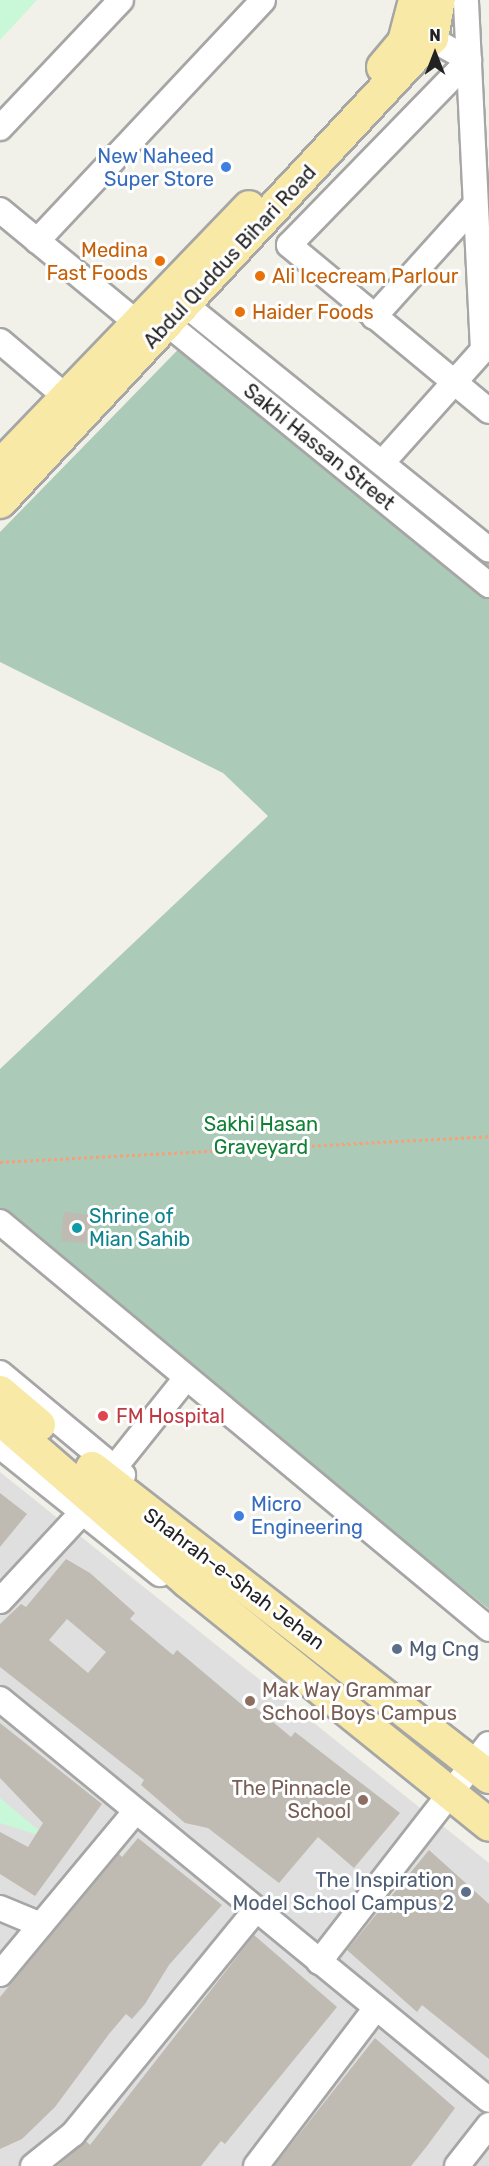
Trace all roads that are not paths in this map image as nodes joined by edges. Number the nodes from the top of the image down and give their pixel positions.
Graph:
1 (121, 0) edge
2 (263, 0) edge
3 (439, 0) edge
4 (466, 0) edge
5 (419, 22) edge
6 (469, 60) junction
7 (480, 93) edge
8 (0, 128) edge
9 (475, 205) junction
10 (0, 210) edge
11 (37, 241) junction
12 (162, 311) junction
13 (375, 317) junction
14 (0, 341) edge
15 (486, 350) edge
16 (450, 381) junction
17 (66, 397) junction
18 (489, 411) edge
19 (382, 463) junction
20 (0, 466) edge
21 (0, 502) edge
22 (489, 550) edge
23 (489, 585) edge
24 (0, 1222) edge
25 (0, 1373) edge
26 (186, 1378) junction
27 (0, 1392) edge
28 (0, 1419) edge
29 (0, 1446) edge
30 (115, 1467) junction
31 (80, 1515) junction
32 (141, 1523) junction
33 (182, 1542) junction
34 (187, 1581) junction
35 (0, 1601) edge
36 (489, 1629) edge
37 (0, 1699) edge
38 (483, 1761) edge
39 (448, 1791) junction
40 (135, 1812) junction
41 (489, 1825) edge
42 (0, 1908) edge
43 (255, 1911) junction
44 (41, 1925) junction
45 (318, 1962) junction
46 (0, 1974) edge
47 (376, 2008) junction
48 (489, 2100) edge
49 (489, 2125) edge
50 (33, 2166) edge
51 (256, 2166) edge
52 (457, 2166) edge

1 - 8 street
2 - 11 street
3 - 5 main road
4 - 6 street
5 - 6 street
5 - 12 main road, Abdul Quddus Bihari Road
6 - 7 street
6 - 13 street
7 - 9 street
9 - 13 street
9 - 15 street
10 - 11 street
11 - 12 street
12 - 17 main road, Abdul Quddus Bihari Road
12 - 19 street, Sakhi Hassan Street
12 - 21 main road, Abdul Quddus Bihari Road
12 - 23 street, Sakhi Hassan Street
13 - 16 street
14 - 17 street
15 - 16 street
16 - 18 street
16 - 19 street
17 - 20 main road, Abdul Quddus Bihari Road
19 - 22 street, Sakhi Hassan Street
24 - 26 street
25 - 30 street
26 - 30 street
26 - 36 street
27 - 32 main road, Shahrah-e-Shah Jehan
28 - 32 main road, Shahrah-e-Shah Jehan
29 - 31 street
30 - 33 street
31 - 34 street
31 - 35 street
32 - 33 main road, Shahrah-e-Shah Jehan
32 - 34 main road, Shahrah-e-Shah Jehan
33 - 38 main road, Shahrah-e-Shah Jehan
34 - 39 main road, Shahrah-e-Shah Jehan
37 - 40 street
38 - 39 street
39 - 41 main road, Shahrah-e-Shah Jehan
39 - 45 street
40 - 43 street
40 - 44 street
42 - 44 street
43 - 45 street
43 - 50 street
44 - 46 street
45 - 47 street
47 - 48 street
47 - 51 street
49 - 52 street

